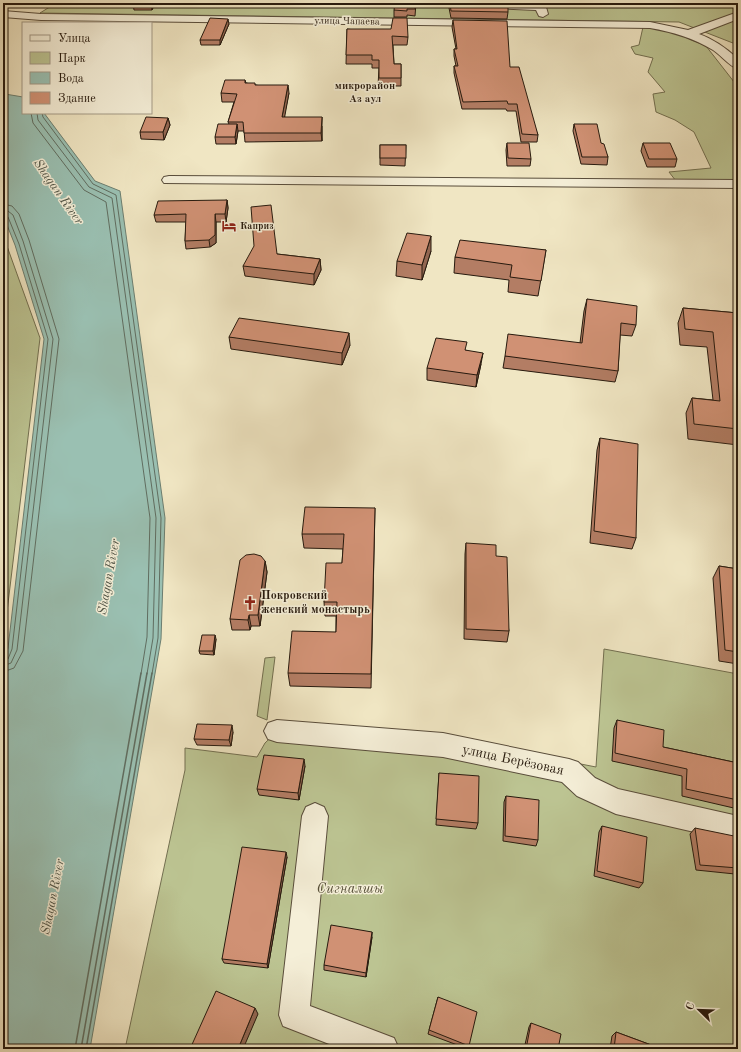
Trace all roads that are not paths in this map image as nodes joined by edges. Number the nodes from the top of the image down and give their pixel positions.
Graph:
1 (454, 3) edge
2 (3, 14) edge
3 (543, 14) dead end
4 (738, 15) edge
5 (690, 33) junction
6 (738, 65) edge
7 (168, 180) dead end
8 (738, 184) edge
9 (277, 731) dead end
10 (314, 816) dead end
11 (738, 829) edge
12 (382, 1049) edge

1 - 3 street
2 - 5 street, улица Чапаева
4 - 5 street
5 - 6 street, улица Чапаева
7 - 8 street
9 - 11 street, улица Берёзовая
10 - 12 street

